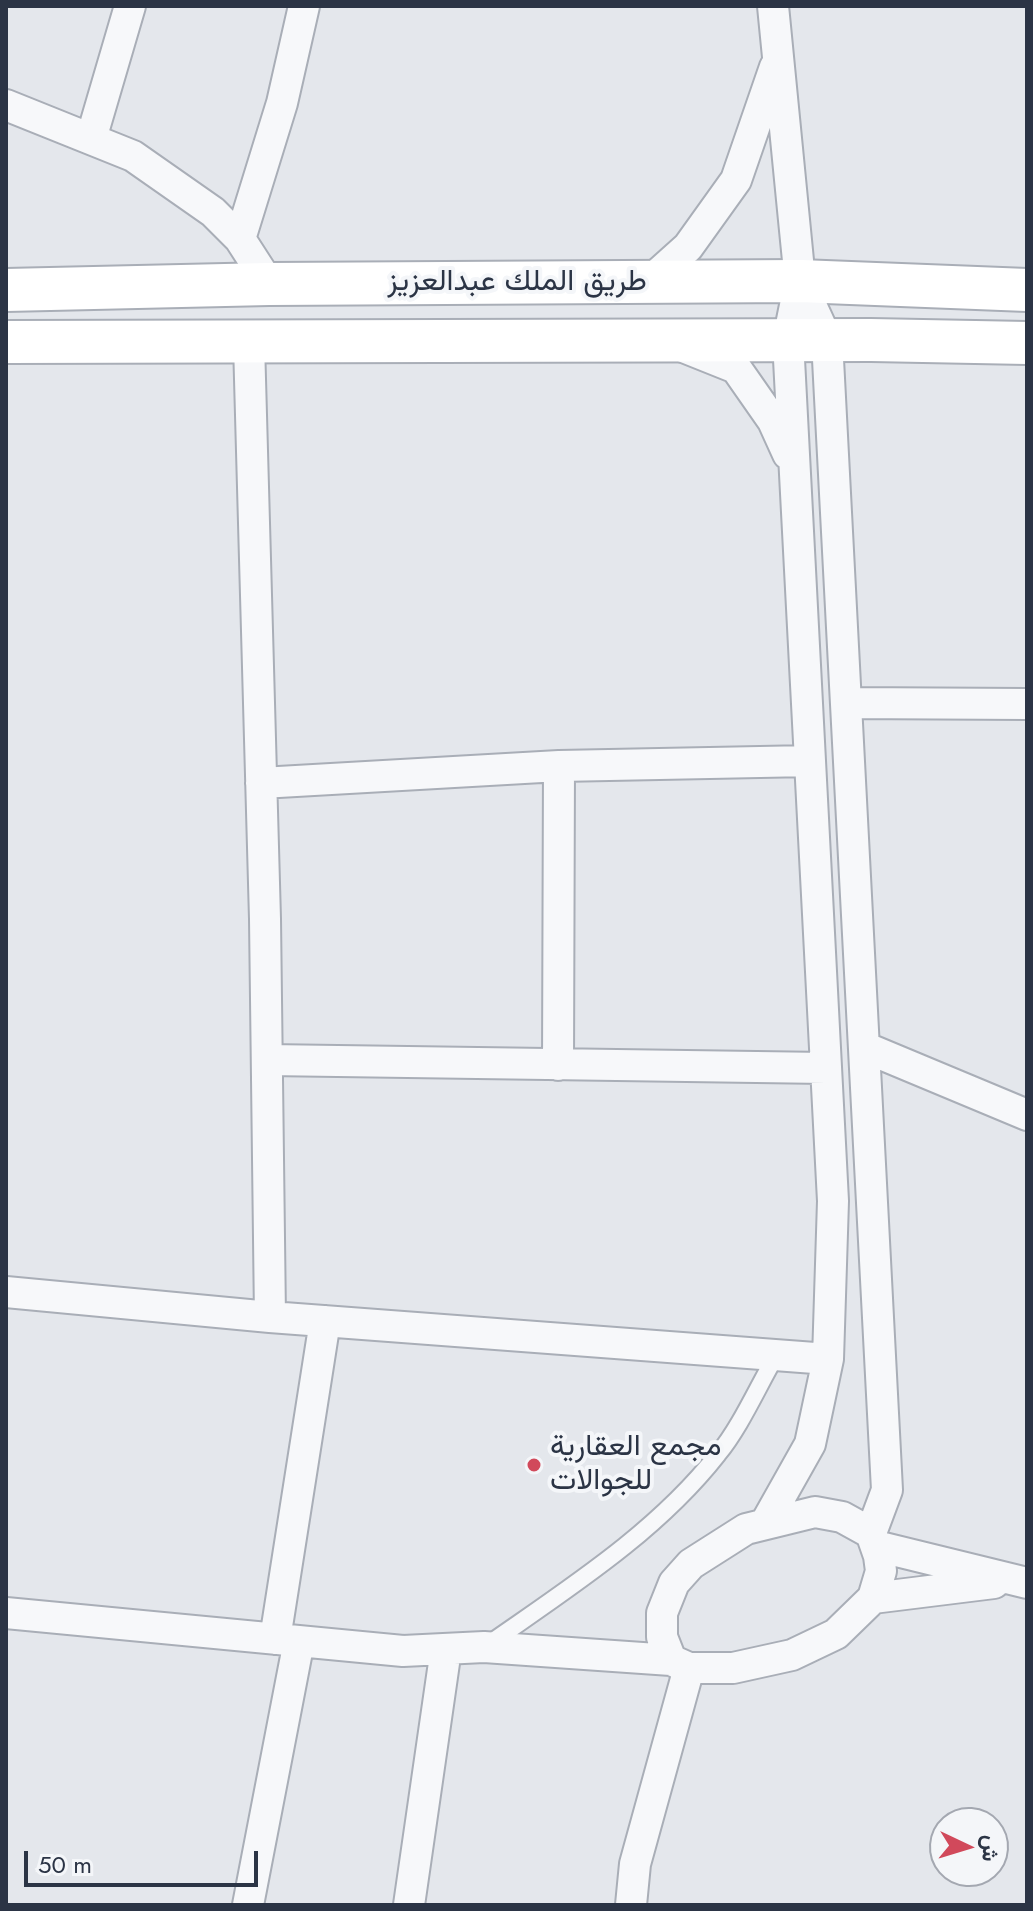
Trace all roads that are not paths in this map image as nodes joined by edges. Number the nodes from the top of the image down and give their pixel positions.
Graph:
1 (130, 6) edge
2 (304, 6) edge
3 (773, 6) edge
4 (778, 57) junction
5 (6, 105) edge
6 (91, 139) junction
7 (240, 239) junction
8 (800, 281) junction
9 (649, 282) junction
10 (269, 284) junction
11 (6, 290) edge
12 (1027, 290) edge
13 (668, 340) junction
14 (808, 340) junction
15 (6, 342) edge
16 (249, 343) junction
17 (1027, 343) edge
18 (795, 468) junction
19 (846, 703) junction
20 (1027, 704) edge
21 (810, 761) junction
22 (559, 766) junction
23 (261, 783) junction
24 (864, 1047) junction
25 (268, 1060) junction
26 (558, 1065) junction
27 (826, 1068) junction
28 (1027, 1115) edge
29 (6, 1292) edge
30 (270, 1317) junction
31 (325, 1321) junction
32 (777, 1354) junction
33 (828, 1359) junction
34 (765, 1524) junction
35 (873, 1540) junction
36 (1019, 1582) edge
37 (873, 1598) junction
38 (6, 1613) edge
39 (287, 1640) junction
40 (484, 1647) junction
41 (446, 1649) junction
42 (680, 1664) junction
43 (248, 1905) edge
44 (409, 1905) edge
45 (631, 1905) edge

1 - 6 street
2 - 7 street
3 - 4 street
4 - 8 street
4 - 9 street
5 - 6 street
6 - 7 street
7 - 10 street
8 - 9 main road, طريق الملك عبدالعزيز
8 - 12 main road, طريق الملك عبدالعزيز
8 - 14 street
9 - 10 main road, طريق الملك عبدالعزيز
10 - 11 main road, طريق الملك عبدالعزيز
13 - 14 main road, طريق الملك عبدالعزيز
13 - 16 main road, طريق الملك عبدالعزيز
13 - 18 street
14 - 17 main road, طريق الملك عبدالعزيز
14 - 18 street
14 - 19 street
15 - 16 main road, طريق الملك عبدالعزيز
16 - 23 street
18 - 21 street
19 - 20 street
19 - 24 street
21 - 22 street
21 - 27 street
22 - 23 street
22 - 26 street
23 - 25 street
24 - 28 street
24 - 35 street
25 - 26 street
25 - 30 street
26 - 27 street
27 - 33 street
29 - 30 street
30 - 31 street
31 - 32 street
31 - 39 street
32 - 33 street
32 - 40 lane
33 - 34 street
34 - 35 street
34 - 42 street
35 - 36 street
35 - 37 street
36 - 37 street
37 - 42 street
38 - 39 street
39 - 41 street
39 - 43 street
40 - 41 street
40 - 42 street
41 - 44 street
42 - 45 street

